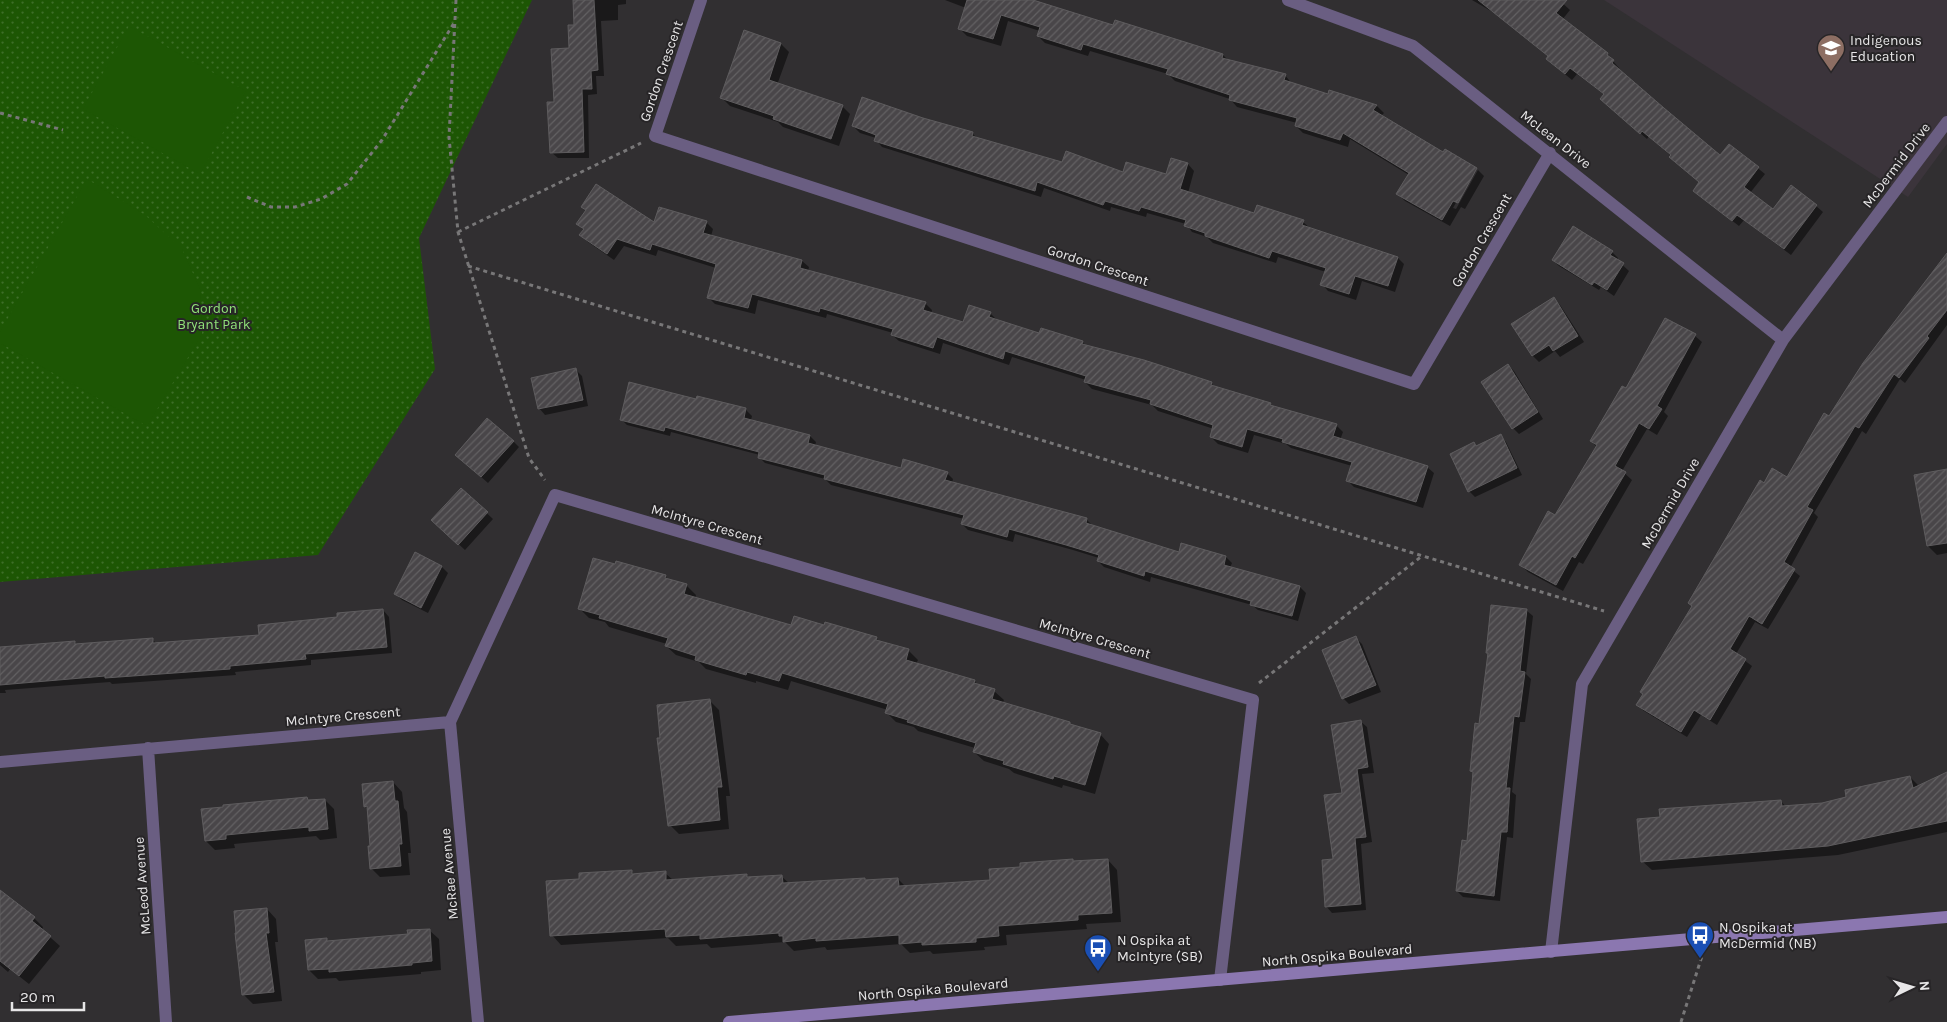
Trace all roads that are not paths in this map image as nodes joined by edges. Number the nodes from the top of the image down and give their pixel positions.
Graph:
1 (701, 0) edge
2 (1288, 0) edge
3 (1945, 128) edge
4 (1550, 153) junction
5 (1783, 340) junction
6 (450, 722) junction
7 (148, 748) junction
8 (0, 762) edge
9 (1947, 917) edge
10 (1551, 952) junction
11 (1220, 980) junction
12 (166, 1022) edge
13 (478, 1022) edge
14 (729, 1022) edge

1 - 4 street, Gordon Crescent
2 - 4 street, McLean Drive
3 - 5 street, McDermid Drive
4 - 5 street, McLean Drive
5 - 10 street, McDermid Drive
6 - 7 street, McIntyre Crescent
6 - 11 street, McIntyre Crescent
6 - 13 street, McRae Avenue
7 - 8 street, McIntyre Crescent
7 - 12 street, McLeod Avenue
9 - 10 street, North Ospika Boulevard
10 - 11 street, North Ospika Boulevard
11 - 14 street, North Ospika Boulevard

